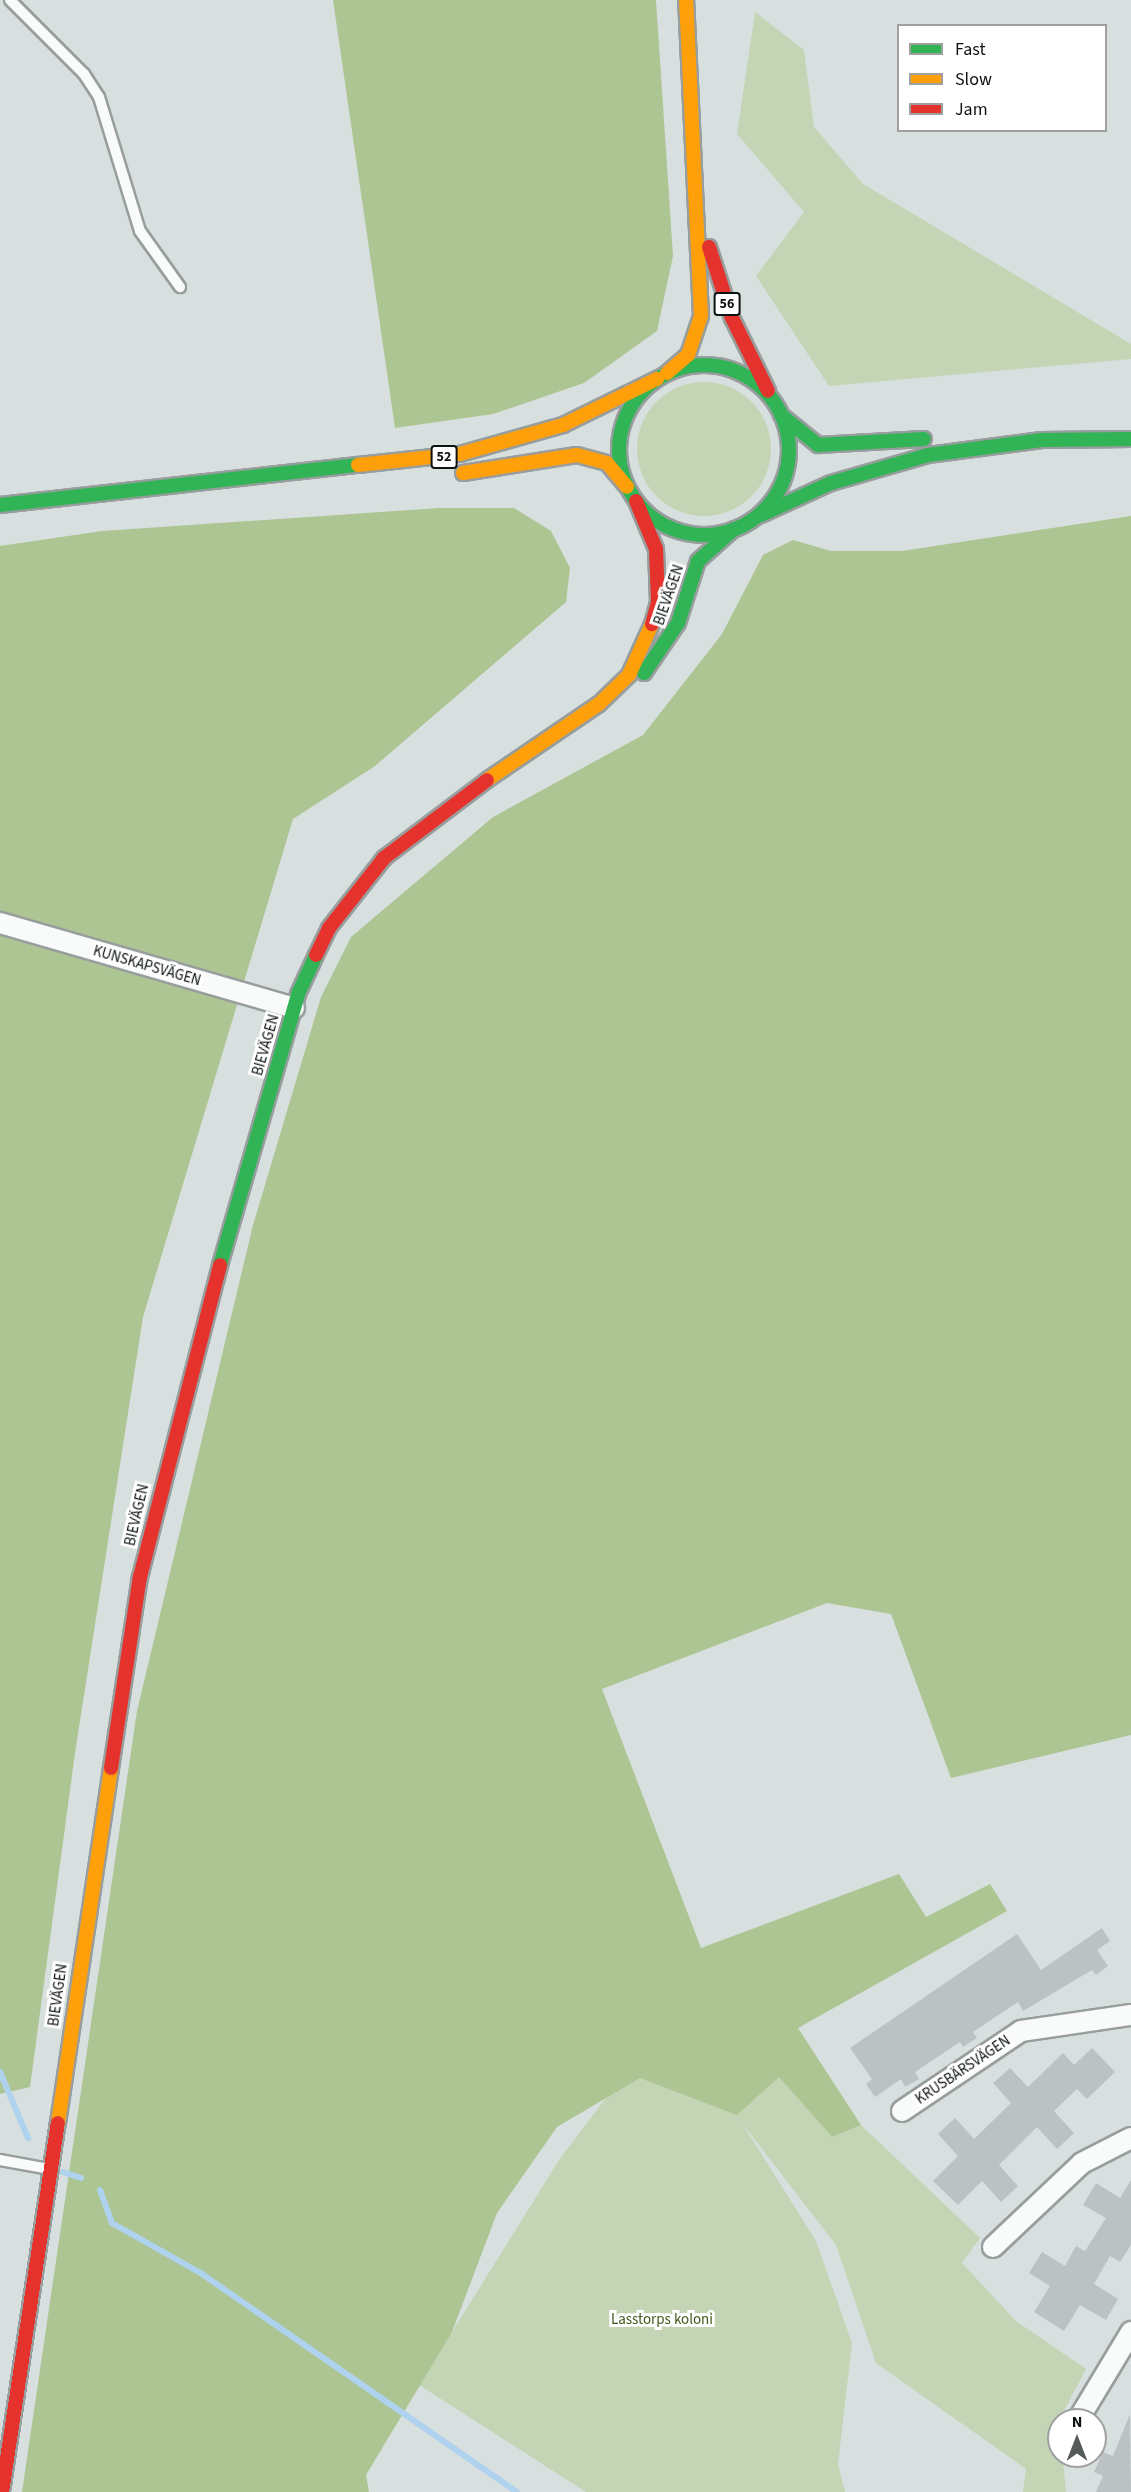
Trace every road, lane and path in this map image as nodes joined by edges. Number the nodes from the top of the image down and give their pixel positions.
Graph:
1 (10, 0) edge
2 (686, 0) edge
3 (695, 200) junction
4 (180, 287) dead end
5 (662, 376) junction
6 (774, 401) junction
7 (782, 415) junction
8 (1131, 439) edge
9 (1042, 440) junction
10 (444, 476) dead end
11 (627, 487) junction
12 (636, 501) junction
13 (0, 505) edge
14 (740, 526) junction
15 (610, 695) junction
16 (0, 923) edge
17 (294, 1008) junction
18 (1131, 2015) edge
19 (902, 2111) dead end
20 (1131, 2138) edge
21 (0, 2160) edge
22 (50, 2169) junction
23 (993, 2247) dead end
24 (1131, 2332) edge
25 (1085, 2408) edge
26 (2, 2492) edge

1 - 4 lane
2 - 3 main road, 56
3 - 5 main road, 56
3 - 6 main road, 56
5 - 6 main road, 52
5 - 11 main road, 52
5 - 13 main road, 52
6 - 7 main road, 52
7 - 9 main road, 52
7 - 14 main road, 52
8 - 9 main road, 52
9 - 14 main road, 52
10 - 11 main road, 52
11 - 12 main road, 52
12 - 14 main road, 52
12 - 15 main road, BIEVÄGEN
14 - 15 main road, BIEVÄGEN
15 - 17 main road, BIEVÄGEN
16 - 17 street, KUNSKAPSVÄGEN
17 - 22 main road, BIEVÄGEN
18 - 19 street, KRUSBÄRSVÄGEN
20 - 23 street
21 - 22 lane
22 - 26 main road, BIEVÄGEN
24 - 25 street

